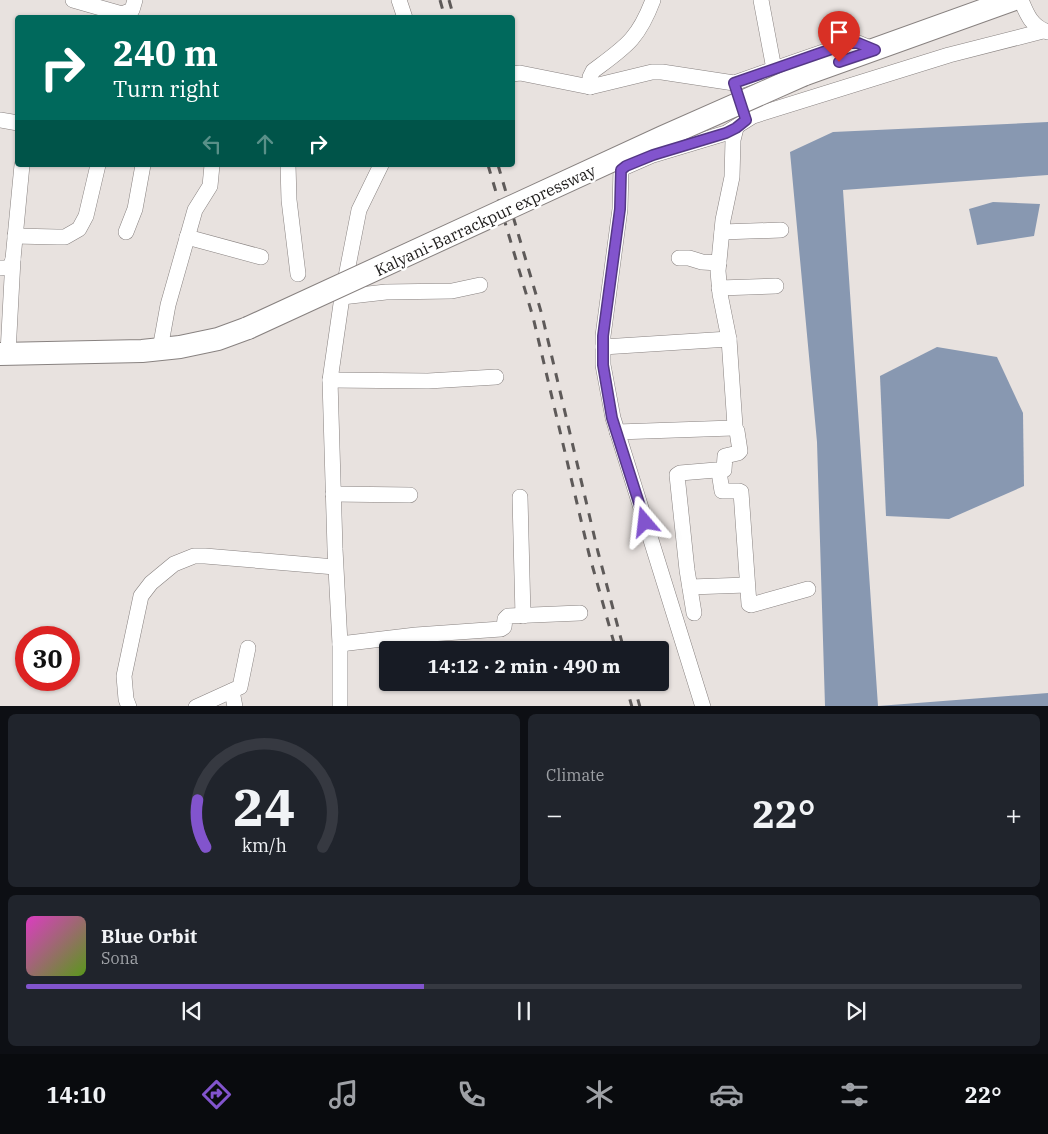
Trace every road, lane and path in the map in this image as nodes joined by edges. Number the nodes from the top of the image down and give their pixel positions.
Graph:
1 (73, 0) edge
2 (135, 0) edge
3 (399, 0) edge
4 (653, 0) edge
5 (761, 0) edge
6 (1012, 0) edge
7 (1021, 0) edge
8 (987, 4) edge
9 (404, 15) edge
10 (1045, 32) edge
11 (875, 50) junction
12 (774, 69) junction
13 (515, 74) edge
14 (734, 83) junction
15 (590, 87) junction
16 (0, 120) edge
17 (15, 122) edge
18 (741, 124) junction
19 (22, 167) edge
20 (98, 167) edge
21 (143, 167) edge
22 (212, 167) edge
23 (288, 167) edge
24 (379, 167) edge
25 (781, 230) dead end
26 (126, 232) dead end
27 (722, 232) junction
28 (15, 236) junction
29 (187, 237) junction
30 (262, 257) dead end
31 (679, 258) dead end
32 (13, 259) junction
33 (719, 263) junction
34 (0, 268) edge
35 (298, 274) dead end
36 (480, 285) dead end
37 (776, 286) dead end
38 (719, 288) junction
39 (342, 297) junction
40 (729, 339) junction
41 (603, 347) junction
42 (160, 349) junction
43 (4, 353) edge
44 (496, 377) dead end
45 (330, 380) junction
46 (734, 427) junction
47 (617, 432) junction
48 (719, 472) junction
49 (333, 494) junction
50 (410, 495) dead end
51 (520, 496) dead end
52 (335, 567) junction
53 (748, 585) junction
54 (690, 587) junction
55 (808, 589) dead end
56 (580, 613) dead end
57 (694, 613) dead end
58 (523, 616) junction
59 (340, 644) junction
60 (248, 648) dead end
61 (232, 691) junction
62 (129, 706) edge
63 (196, 706) edge
64 (235, 706) edge
65 (340, 706) edge
66 (703, 706) edge

1 - 2 street
3 - 9 street
4 - 15 street
5 - 12 street
6 - 8 highway, Kalyani-Barrackpur expressway
7 - 10 street
8 - 11 highway, Kalyani-Barrackpur expressway
10 - 18 street
11 - 12 street
11 - 42 highway, Kalyani-Barrackpur expressway, bridge
12 - 14 street
13 - 15 street
14 - 15 street
14 - 18 street
16 - 17 street
18 - 27 street
18 - 41 street
19 - 28 street
20 - 28 street
21 - 26 street
22 - 29 street
23 - 35 street
24 - 39 street
25 - 27 street
27 - 33 street
28 - 32 street
29 - 30 street
29 - 42 street
31 - 33 street
32 - 34 street
32 - 43 street
33 - 38 street
36 - 39 street
37 - 38 street
38 - 40 street
39 - 45 street
40 - 41 street
40 - 46 street
41 - 47 street
42 - 43 highway, Kalyani-Barrackpur expressway
44 - 45 street
45 - 49 street
46 - 47 street
46 - 48 street
47 - 66 street
48 - 53 street
48 - 54 street
49 - 50 street
49 - 52 street
51 - 58 street
52 - 59 street
52 - 62 street
53 - 54 street
53 - 55 street
54 - 57 street
56 - 58 street
58 - 59 street
59 - 65 street
60 - 61 street
61 - 63 street
61 - 64 street

